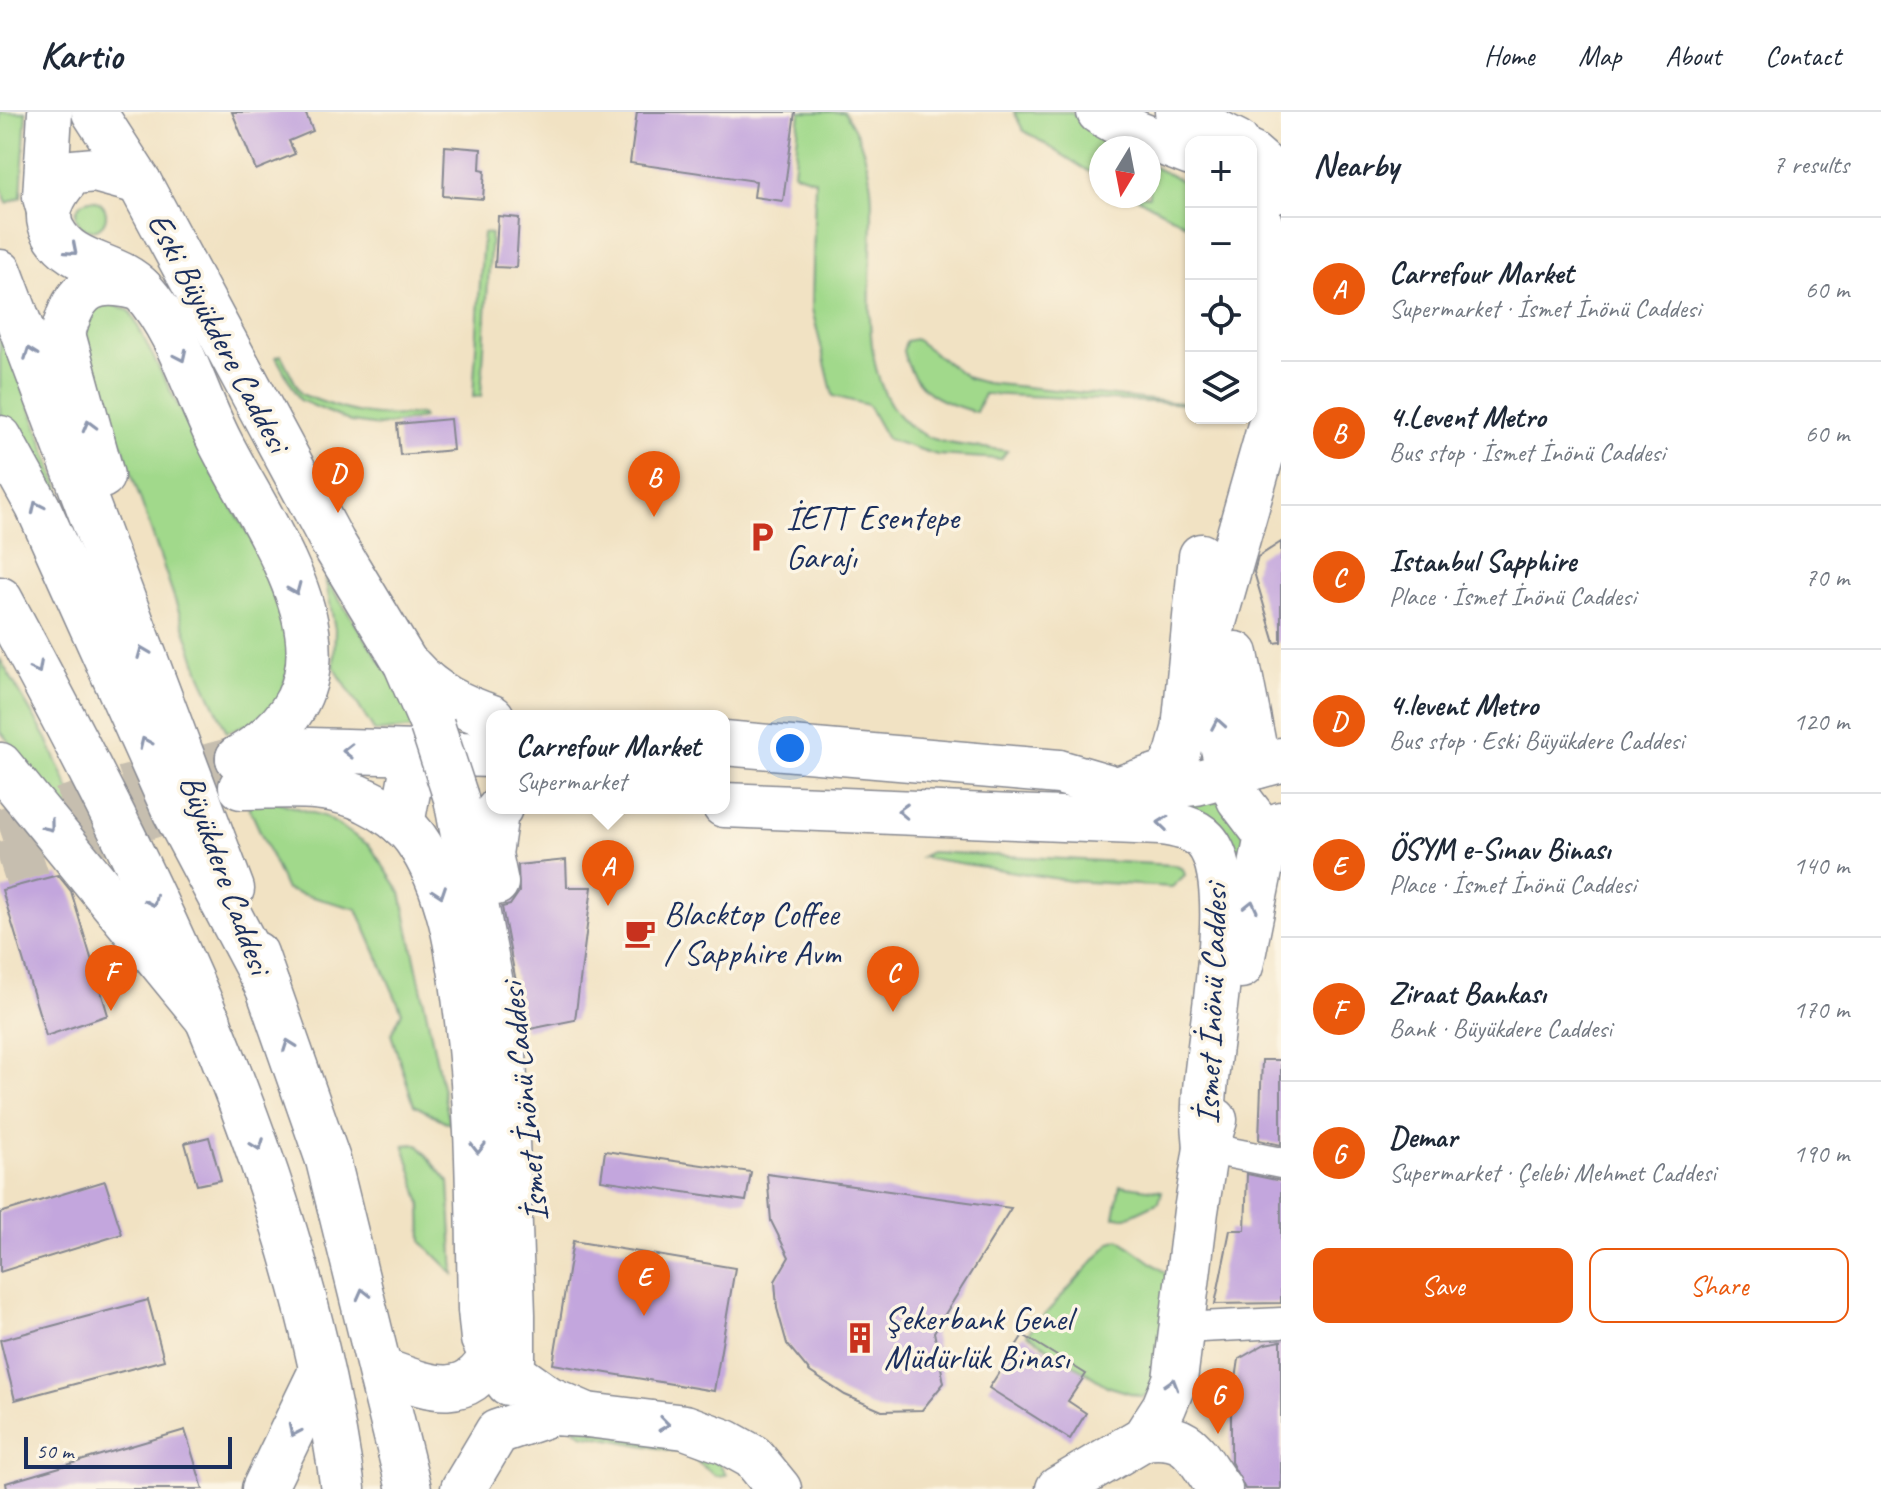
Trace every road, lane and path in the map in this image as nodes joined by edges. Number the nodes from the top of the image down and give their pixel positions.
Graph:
1 (50, 112) edge
2 (94, 112) edge
3 (1099, 112) edge
4 (1177, 112) edge
5 (1225, 136) edge
6 (1185, 152) edge
7 (1257, 159) edge
8 (139, 182) junction
9 (1281, 190) edge
10 (1254, 208) edge
11 (49, 211) junction
12 (0, 272) edge
13 (141, 289) junction
14 (1257, 371) edge
15 (1281, 387) edge
16 (1243, 424) edge
17 (0, 438) edge
18 (1216, 556) junction
19 (105, 557) junction
20 (0, 599) edge
21 (406, 664) junction
22 (486, 715) edge
23 (429, 738) junction
24 (730, 744) edge
25 (486, 753) edge
26 (0, 765) edge
27 (730, 770) edge
28 (239, 773) junction
29 (1240, 776) edge
30 (1117, 789) junction
31 (730, 805) edge
32 (496, 814) edge
33 (402, 824) junction
34 (1274, 830) edge
35 (268, 988) junction
36 (209, 1021) junction
37 (1206, 1148) junction
38 (1281, 1163) edge
39 (1281, 1323) edge
40 (1181, 1328) junction
41 (501, 1364) junction
42 (381, 1370) junction
43 (321, 1371) junction
44 (567, 1407) junction
45 (497, 1432) junction
46 (1144, 1438) junction
47 (782, 1487) edge
48 (264, 1489) edge
49 (343, 1489) edge
50 (409, 1489) edge
51 (463, 1489) edge
52 (1058, 1489) edge
53 (1220, 1489) edge

1 - 11 main road
2 - 8 main road, Eski Büyükdere Caddesi
3 - 6 main road
4 - 5 main road
7 - 9 main road
8 - 11 main road
8 - 21 main road, Eski Büyükdere Caddesi
10 - 14 main road
11 -> 13 main road
19 -> 12 main road, Büyükdere Caddesi
19 -> 13 main road
13 -> 28 main road
15 - 18 main road
16 - 18 main road
35 -> 17 main road
29 -> 18 main road
18 - 30 main road
35 -> 19 main road, Büyükdere Caddesi
20 -> 36 main road, Büyükdere Caddesi
21 - 22 main road
21 - 23 main road, Eski Büyükdere Caddesi
23 - 25 main road
23 -> 28 main road
23 - 33 main road
23 - 41 main road, Eski Büyükdere Caddesi, bridge
24 - 30 main road
26 -> 36 main road
27 - 30 main road
28 - 33 main road
29 - 30 main road
29 - 34 main road, İsmet İnönü Caddesi
37 -> 31 main road, İsmet İnönü Caddesi
32 - 44 main road, İsmet İnönü Caddesi
33 -> 41 main road
37 -> 34 main road, İsmet İnönü Caddesi
42 -> 35 main road, Büyükdere Caddesi
36 -> 43 main road, Büyükdere Caddesi
37 - 38 street
37 - 40 main road
39 - 40 street
46 -> 40 main road
41 - 42 main road
41 - 44 main road
41 - 45 main road, Eski Büyükdere Caddesi
42 - 50 main road, Büyükdere Caddesi
43 -> 48 main road
43 - 49 main road, Büyükdere Caddesi
44 - 45 main road
44 -> 47 main road
45 - 51 main road, Eski Büyükdere Caddesi
46 - 52 main road
46 - 53 main road

